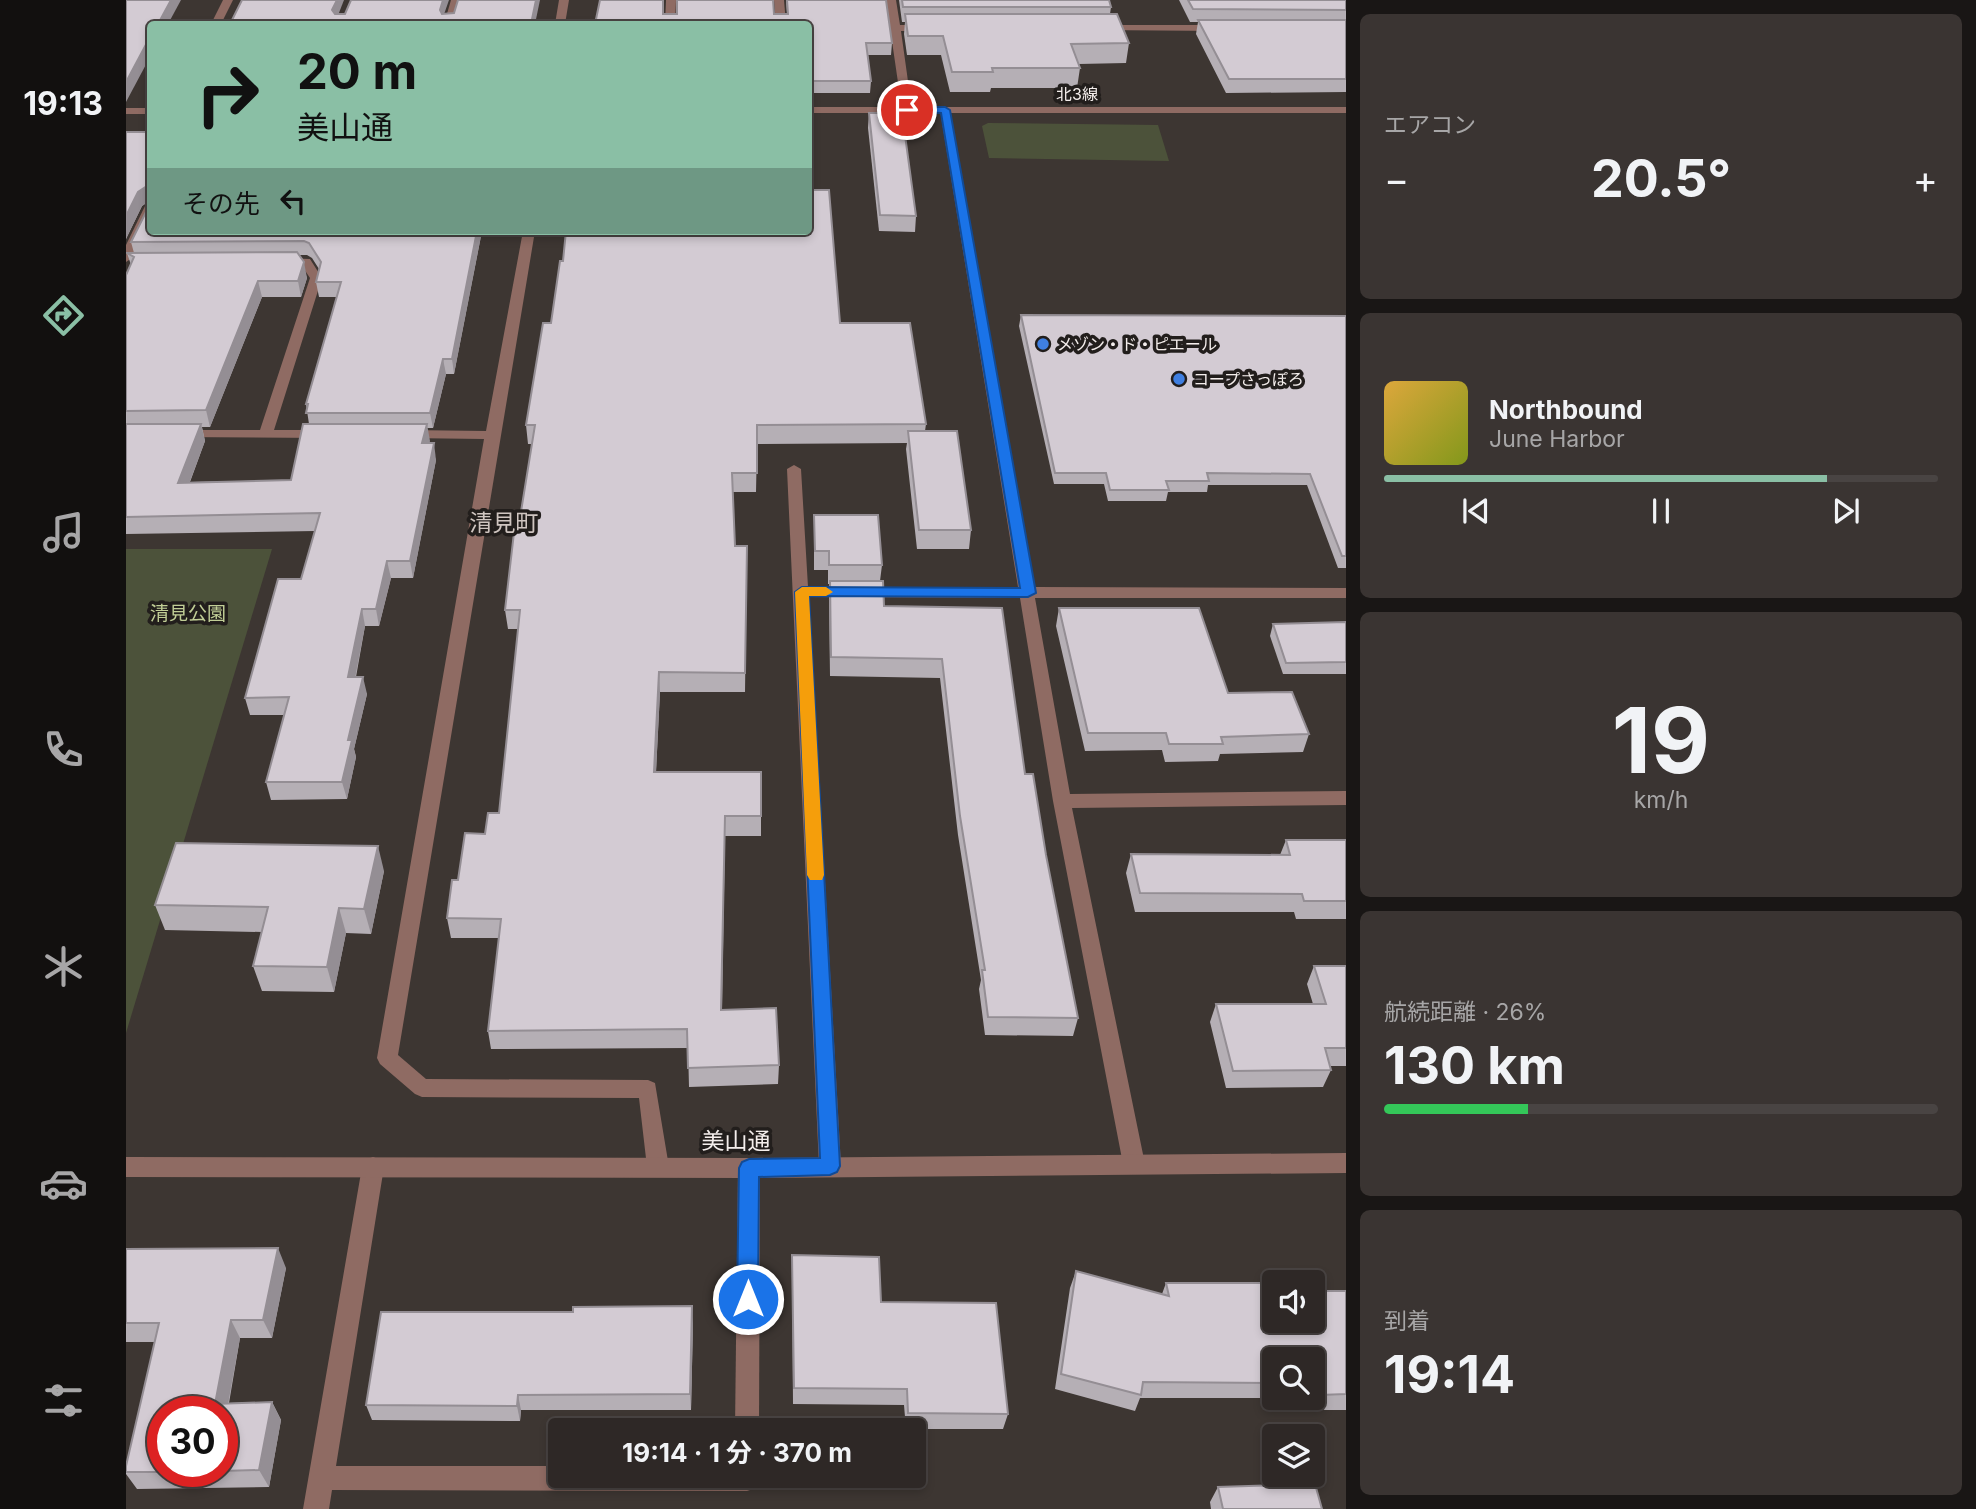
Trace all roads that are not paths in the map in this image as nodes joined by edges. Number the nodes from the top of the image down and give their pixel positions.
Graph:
1 (229, 0) edge
2 (456, 0) edge
3 (564, 0) edge
4 (671, 0) edge
5 (779, 0) edge
6 (891, 0) edge
7 (218, 21) edge
8 (450, 21) edge
9 (560, 21) edge
10 (670, 21) edge
11 (781, 21) edge
12 (895, 28) junction
13 (936, 28) edge
14 (1086, 28) edge
15 (1237, 28) edge
16 (812, 110) edge
17 (907, 110) junction
18 (945, 110) junction
19 (1346, 110) edge
20 (126, 111) edge
21 (147, 111) edge
22 (147, 216) edge
23 (528, 235) edge
24 (131, 261) edge
25 (264, 262) edge
26 (266, 433) junction
27 (164, 434) edge
28 (346, 434) edge
29 (386, 434) edge
30 (492, 435) junction
31 (794, 469) dead end
32 (802, 592) junction
33 (1028, 593) junction
34 (1346, 593) edge
35 (1346, 798) edge
36 (1062, 800) junction
37 (1346, 1163) edge
38 (1134, 1164) junction
39 (830, 1166) junction
40 (126, 1167) edge
41 (373, 1167) junction
42 (658, 1167) junction
43 (749, 1168) junction
44 (747, 1418) edge
45 (321, 1478) junction
46 (548, 1479) edge
47 (316, 1509) edge

1 - 7 street
2 - 8 street
3 - 9 street
4 - 10 street
5 - 11 street
6 - 12 street
12 - 13 street
12 - 17 street
14 - 15 street
16 - 17 street, 北3線
17 - 18 street, 北3線
18 - 19 street, 北3線
18 - 33 street
20 - 21 street
22 - 24 street
23 - 30 street
25 - 26 street
26 - 27 street
26 - 28 street
29 - 30 street
30 - 42 street
31 - 32 street
32 - 33 street
32 - 39 street
33 - 34 street
33 - 36 street
35 - 36 street
36 - 38 street
37 - 38 street, 美山通
38 - 39 street, 美山通
39 - 43 street, 美山通
40 - 41 street, 美山通
41 - 42 street, 美山通
41 - 45 street
42 - 43 street, 美山通
43 - 44 street
45 - 46 street
45 - 47 street

